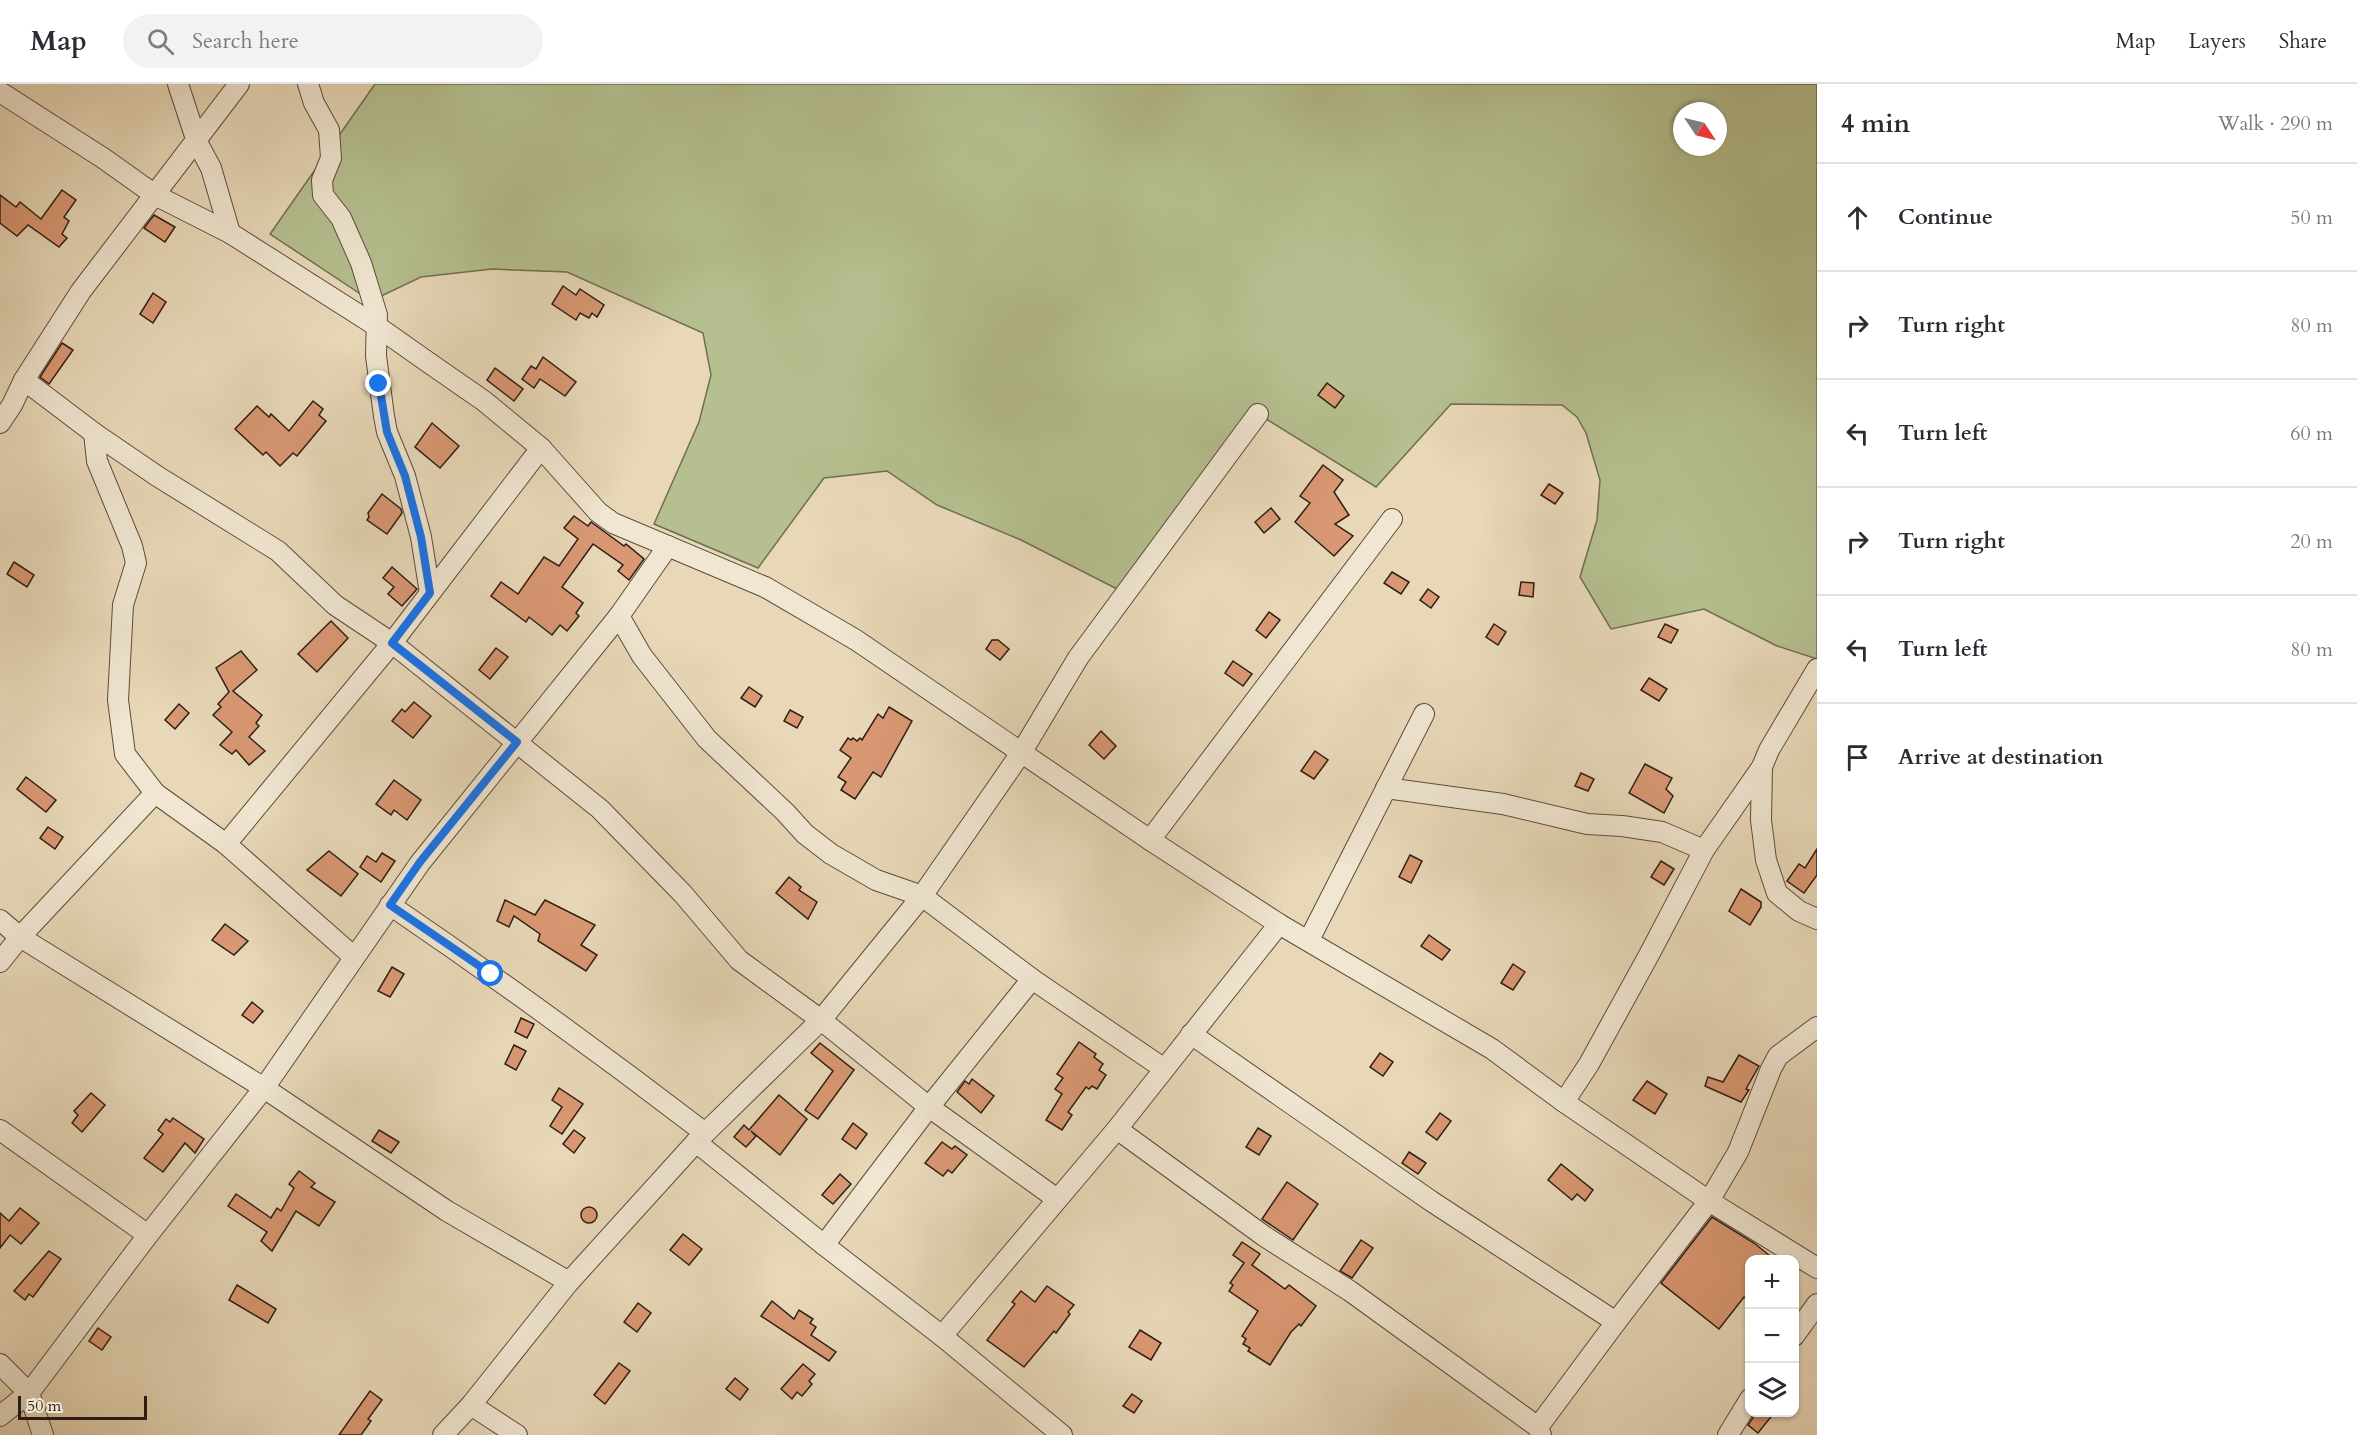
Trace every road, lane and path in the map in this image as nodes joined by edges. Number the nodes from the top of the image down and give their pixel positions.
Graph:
1 (178, 84) edge
2 (239, 84) edge
3 (308, 84) edge
4 (0, 92) edge
5 (197, 142) junction
6 (155, 195) junction
7 (230, 233) junction
8 (378, 327) junction
9 (24, 380) junction
10 (1258, 414) dead end
11 (0, 423) edge
12 (94, 433) junction
13 (541, 448) junction
14 (1392, 519) dead end
15 (668, 546) junction
16 (430, 593) junction
17 (619, 616) junction
18 (392, 643) junction
19 (1817, 669) edge
20 (1424, 714) dead end
21 (517, 742) junction
22 (1021, 753) junction
23 (1762, 767) junction
24 (1386, 788) junction
25 (155, 793) junction
26 (1150, 840) junction
27 (226, 843) junction
28 (1704, 850) junction
29 (922, 896) junction
30 (390, 905) junction
31 (1817, 919) edge
32 (0, 920) edge
33 (1279, 924) junction
34 (20, 937) junction
35 (1309, 940) junction
36 (354, 957) junction
37 (0, 962) edge
38 (1032, 979) junction
39 (821, 1020) junction
40 (1817, 1027) edge
41 (1191, 1034) junction
42 (1163, 1068) junction
43 (264, 1088) junction
44 (1564, 1102) junction
45 (929, 1107) junction
46 (1117, 1129) junction
47 (0, 1130) edge
48 (701, 1138) junction
49 (1057, 1199) junction
50 (1709, 1201) junction
51 (148, 1235) junction
52 (824, 1245) junction
53 (1817, 1268) edge
54 (569, 1282) junction
55 (1817, 1304) edge
56 (1616, 1322) junction
57 (1799, 1329) edge
58 (942, 1336) junction
59 (0, 1364) edge
60 (29, 1393) junction
61 (471, 1405) junction
62 (1745, 1406) edge
63 (0, 1416) edge
64 (1540, 1431) edge
65 (42, 1435) edge
66 (443, 1435) edge
67 (517, 1435) edge
68 (1062, 1435) edge
69 (1728, 1435) edge

1 - 5 street
2 - 5 street
3 - 8 street
4 - 6 street
5 - 6 street
5 - 7 street
6 - 7 street
6 - 9 street
7 - 8 street
8 - 13 street
8 - 16 street
9 - 11 street
9 - 12 street
10 - 22 street
12 - 18 street
12 - 25 street
13 - 15 street
13 - 16 street
14 - 26 street
15 - 17 street
15 - 22 street
16 - 18 street
17 - 21 street
17 - 29 street
18 - 21 street
18 - 27 street
19 - 23 street
20 - 24 street
21 - 30 street
21 - 39 street
22 - 26 street
22 - 29 street
23 - 28 street
23 - 31 street
24 - 28 street
24 - 35 street
25 - 27 street
25 - 34 street
26 - 33 street
27 - 36 street
28 - 44 street
29 - 38 street
29 - 39 street
30 - 36 street
30 - 48 street
32 - 34 street
33 - 35 street
33 - 41 street
34 - 37 street
34 - 43 street
35 - 44 street
36 - 43 street
38 - 42 street
38 - 45 street
39 - 45 street
39 - 48 street
40 - 50 street
41 - 42 street
41 - 56 street
42 - 46 street
43 - 51 street
43 - 54 street
44 - 50 street
45 - 49 street
45 - 52 street
46 - 49 street
46 - 64 street
47 - 51 street
48 - 52 street
48 - 54 street
49 - 58 street
50 - 53 street
50 - 56 street
51 - 60 street
52 - 58 street
54 - 61 street
55 - 57 street
56 - 64 street
58 - 68 street
59 - 60 street
60 - 63 street
60 - 65 street
61 - 66 street
61 - 67 street
62 - 69 street

